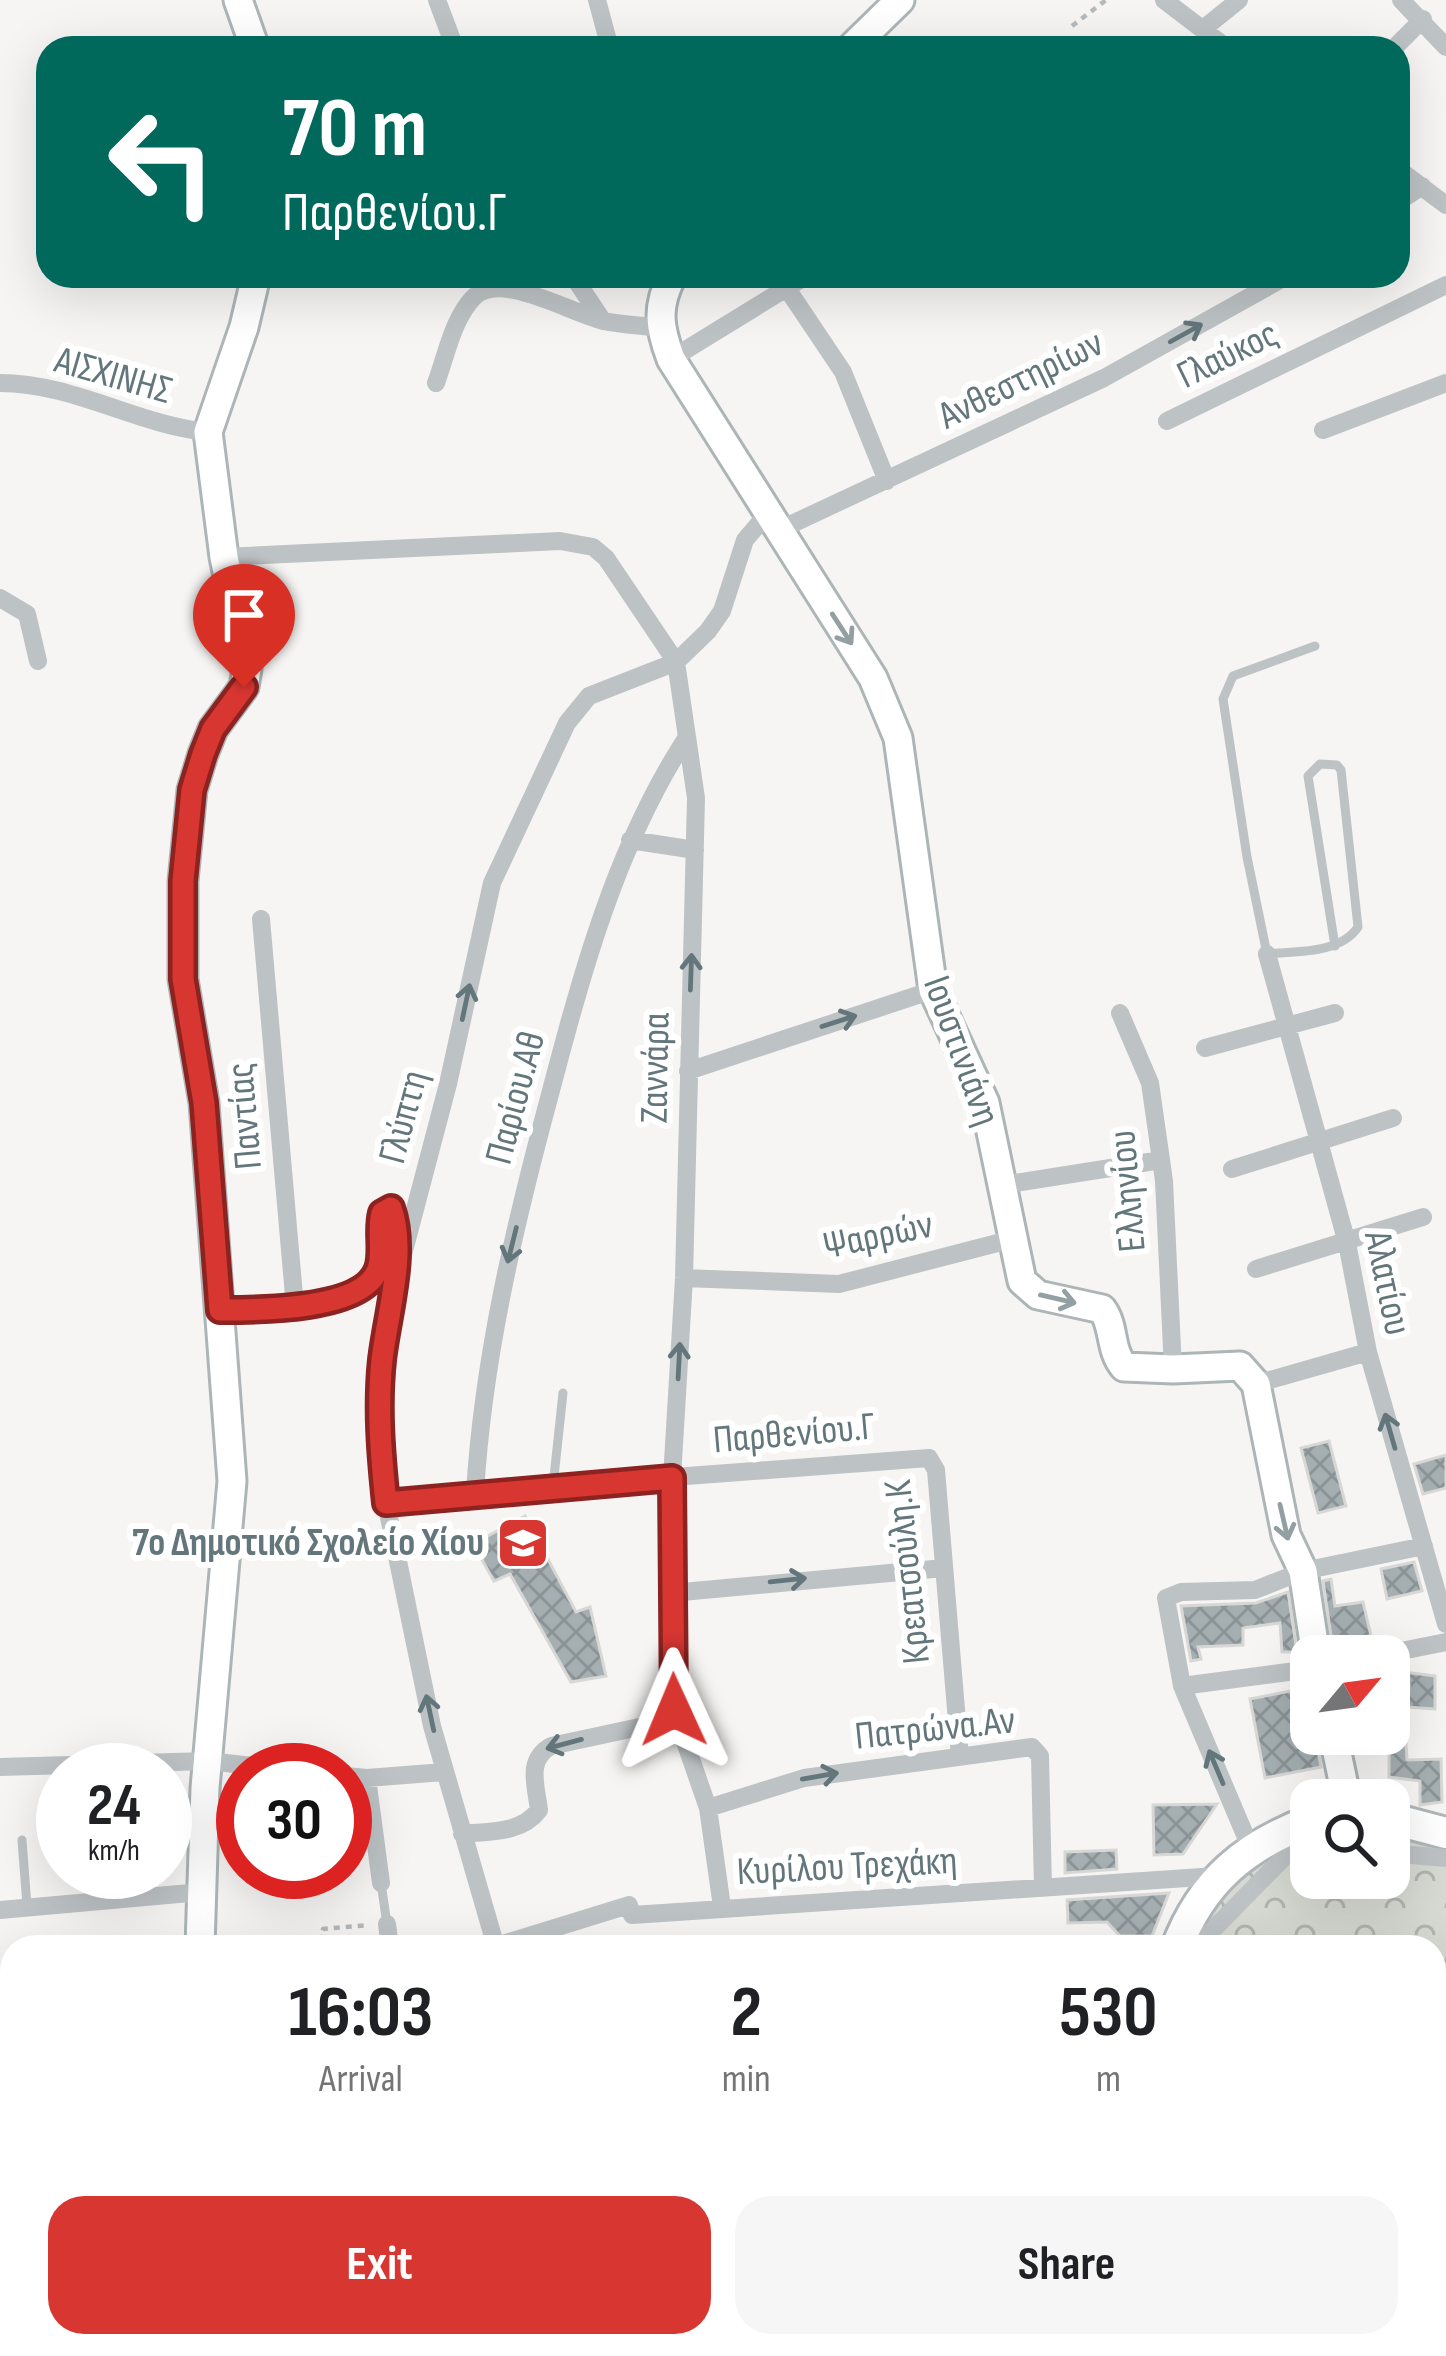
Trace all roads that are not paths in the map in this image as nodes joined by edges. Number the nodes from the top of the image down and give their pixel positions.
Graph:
1 (238, 0) edge
2 (437, 0) edge
3 (597, 0) edge
4 (901, 0) edge
5 (1164, 0) edge
6 (1239, 0) edge
7 (1401, 0) edge
8 (1423, 20) junction
9 (1203, 29) junction
10 (251, 36) edge
11 (450, 36) edge
12 (607, 36) edge
13 (864, 36) edge
14 (1212, 36) edge
15 (1406, 36) edge
16 (1446, 46) edge
17 (1410, 178) edge
18 (1422, 186) junction
19 (1410, 194) edge
20 (1446, 205) edge
21 (1446, 285) edge
22 (253, 288) edge
23 (494, 288) edge
24 (510, 288) edge
25 (581, 288) edge
26 (666, 288) edge
27 (791, 288) edge
28 (1265, 288) edge
29 (788, 290) junction
30 (603, 321) junction
31 (659, 328) junction
32 (670, 358) junction
33 (0, 383) edge
34 (436, 383) dead end
35 (1446, 383) edge
36 (1167, 421) dead end
37 (1323, 430) dead end
38 (208, 433) junction
39 (887, 481) junction
40 (773, 522) junction
41 (224, 556) junction
42 (0, 598) edge
43 (1315, 646) dead end
44 (38, 661) dead end
45 (676, 662) junction
46 (685, 740) junction
47 (630, 839) junction
48 (695, 850) junction
49 (261, 919) dead end
50 (1335, 946) junction
51 (1267, 954) junction
52 (933, 990) junction
53 (1120, 1013) dead end
54 (1334, 1013) dead end
55 (1285, 1027) junction
56 (1205, 1048) dead end
57 (688, 1071) junction
58 (1393, 1118) dead end
59 (1319, 1140) junction
60 (1161, 1160) junction
61 (1232, 1169) dead end
62 (1004, 1185) junction
63 (1424, 1217) dead end
64 (1012, 1239) junction
65 (1347, 1243) junction
66 (1256, 1269) dead end
67 (684, 1278) junction
68 (395, 1285) junction
69 (295, 1307) junction
70 (220, 1310) junction
71 (1368, 1352) junction
72 (1173, 1370) junction
73 (1256, 1384) junction
74 (563, 1394) dead end
75 (922, 1456) joint
76 (672, 1478) junction
77 (553, 1486) junction
78 (475, 1493) junction
79 (386, 1503) junction
80 (1424, 1546) junction
81 (944, 1568) junction
82 (1303, 1571) junction
83 (671, 1592) junction
84 (1446, 1624) edge
85 (1313, 1635) edge
86 (1446, 1642) edge
87 (1410, 1649) edge
88 (1290, 1672) edge
89 (1182, 1686) junction
90 (674, 1710) junction
91 (960, 1757) junction
92 (208, 1762) junction
93 (216, 1763) edge
94 (0, 1767) edge
95 (444, 1772) junction
96 (372, 1778) edge
97 (708, 1808) junction
98 (372, 1816) edge
99 (1410, 1824) edge
100 (1290, 1830) edge
101 (1446, 1833) edge
102 (462, 1834) junction
103 (22, 1840) dead end
104 (1263, 1842) junction
105 (1290, 1851) edge
106 (1410, 1855) edge
107 (1446, 1858) edge
108 (1217, 1876) junction
109 (381, 1883) joint
110 (1043, 1888) junction
111 (201, 1892) junction
112 (27, 1906) junction
113 (722, 1907) junction
114 (0, 1910) edge
115 (387, 1924) joint
116 (200, 1935) edge
117 (388, 1935) edge
118 (493, 1935) edge
119 (532, 1935) edge
120 (1183, 1935) edge
121 (1208, 1935) edge

1 - 10 main road
2 - 11 street
3 - 12 street
4 - 13 main road
5 - 9 street
6 - 9 street
7 - 8 street
8 - 15 street
8 - 16 street
9 - 14 street
17 - 18 street
18 - 19 street
18 - 20 street
21 - 36 street, Γλαύκος
22 - 38 main road
23 - 34 street
24 - 30 street
25 - 30 street
26 - 31 main road
27 - 29 street
39 -> 28 street, Ανθεστηρίων
29 - 32 street
29 - 39 street
30 - 31 street
31 - 32 main road, Ιουστινιάνη
32 - 40 main road, Ιουστινιάνη
33 - 38 street, ΑΙΣΧΙΝΗΣ
35 - 37 street
38 - 41 main road
39 - 40 street, Ανθεστηρίων
40 - 45 street
40 -> 52 main road, Ιουστινιάνη
41 - 45 street
41 - 70 main road
42 - 44 street
43 - 51 lane
45 - 46 street, Ζαννάρα
68 -> 45 street, Γλύπτη
46 - 47 street, Παρίου.Αθ
46 - 48 street, Ζαννάρα
47 - 48 street
47 -> 78 street, Παρίου.Αθ
57 -> 48 street, Ζαννάρα
49 - 69 street, Παντίας
50 - 50 lane
50 - 51 lane
51 - 55 street, Αλατίου
57 -> 52 street
52 - 62 main road, Ιουστινιάνη
53 - 60 street, Ελληνίου
54 - 55 street
55 - 56 street
55 - 59 street, Αλατίου
57 - 67 street, Ζαννάρα
58 - 59 street
59 - 61 street
59 - 65 street, Αλατίου
60 - 62 street
60 - 72 street, Ελληνίου
62 - 64 main road, Ιουστινιάνη
63 - 65 street
64 - 67 street, Ψαρρών
64 -> 72 main road, Ιουστινιάνη
65 - 66 street
65 - 71 street, Αλατίου
76 -> 67 street, Ζαννάρα
68 - 69 street
68 - 79 street, Γλύπτη
69 - 70 street
70 - 92 main road
71 - 73 street
80 -> 71 street, Αλατίου
72 - 73 main road, Ιουστινιάνη
73 -> 82 main road
74 - 77 lane
75 - 76 street, Παρθενίου.Γ
75 - 81 street, Κρεατσούλη.Κ
76 - 77 street, Παρθενίου.Γ
76 - 83 street, Ζαννάρα
77 - 78 street, Παρθενίου.Γ
78 - 79 street, Παρθενίου.Γ
95 -> 79 street, Γλύπτη
80 - 82 street
80 - 84 street, Αλατίου
83 -> 81 street
81 - 91 street, Κρεατσούλη.Κ
82 - 85 main road
82 - 89 street
83 - 90 street, Ζαννάρα
86 - 87 street
88 - 89 street
104 -> 89 street
90 - 97 street, Ζαννάρα
90 -> 102 street
97 -> 91 street, Πατρώνα.Αν
91 - 110 street, Πατρώνα.Αν
92 - 93 street
92 - 94 street
92 - 111 main road
95 - 96 street
95 - 102 street, Γλύπτη
97 - 113 street, Ζαννάρα
98 - 109 street
99 - 101 main road
100 - 104 main road
102 - 118 street, Γλύπτη
103 - 112 lane
104 - 108 main road
105 - 121 street
106 - 107 street
108 - 110 street, Κυρίλου Τρεχάκη
108 - 120 main road
109 - 115 lane
110 - 113 street, Κυρίλου Τρεχάκη
111 - 112 street
111 - 116 main road
112 - 114 street
113 - 119 street, Κυρίλου Τρεχάκη
115 - 117 street

